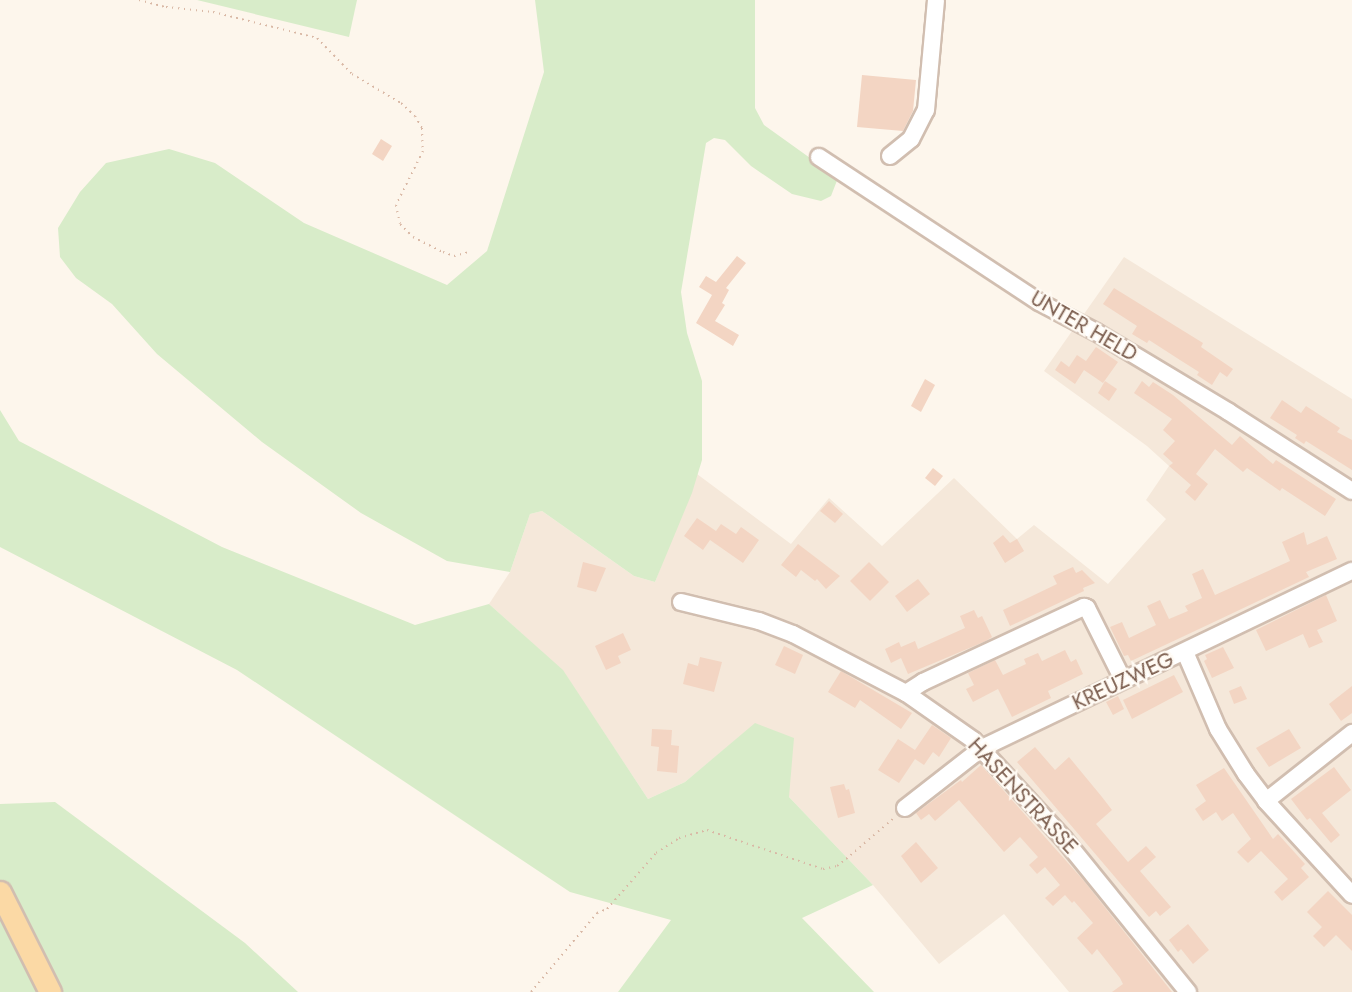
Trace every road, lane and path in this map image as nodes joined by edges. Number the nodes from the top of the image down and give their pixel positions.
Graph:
1 (139, 0) edge
2 (936, 0) edge
3 (819, 156) dead end
4 (890, 156) dead end
5 (470, 252) dead end
6 (1352, 491) edge
7 (1352, 571) edge
8 (681, 602) dead end
9 (1185, 652) junction
10 (1123, 680) junction
11 (906, 693) junction
12 (1352, 733) edge
13 (982, 748) junction
14 (1266, 801) junction
15 (905, 808) joint
16 (0, 892) edge
17 (1352, 895) edge
18 (50, 992) edge
19 (531, 992) edge
20 (1188, 992) edge

1 - 5 path
2 - 4 street
3 - 6 street, UNTER HELD
7 - 9 street, KREUZWEG
8 - 11 street, HASENSTRASSE
9 - 10 street, KREUZWEG
9 - 14 street
10 - 11 street
10 - 13 street, KREUZWEG
11 - 13 street, HASENSTRASSE
12 - 14 street
13 - 15 street, KREUZWEG
13 - 20 street, HASENSTRASSE
14 - 17 street
15 - 19 path
16 - 18 main road

